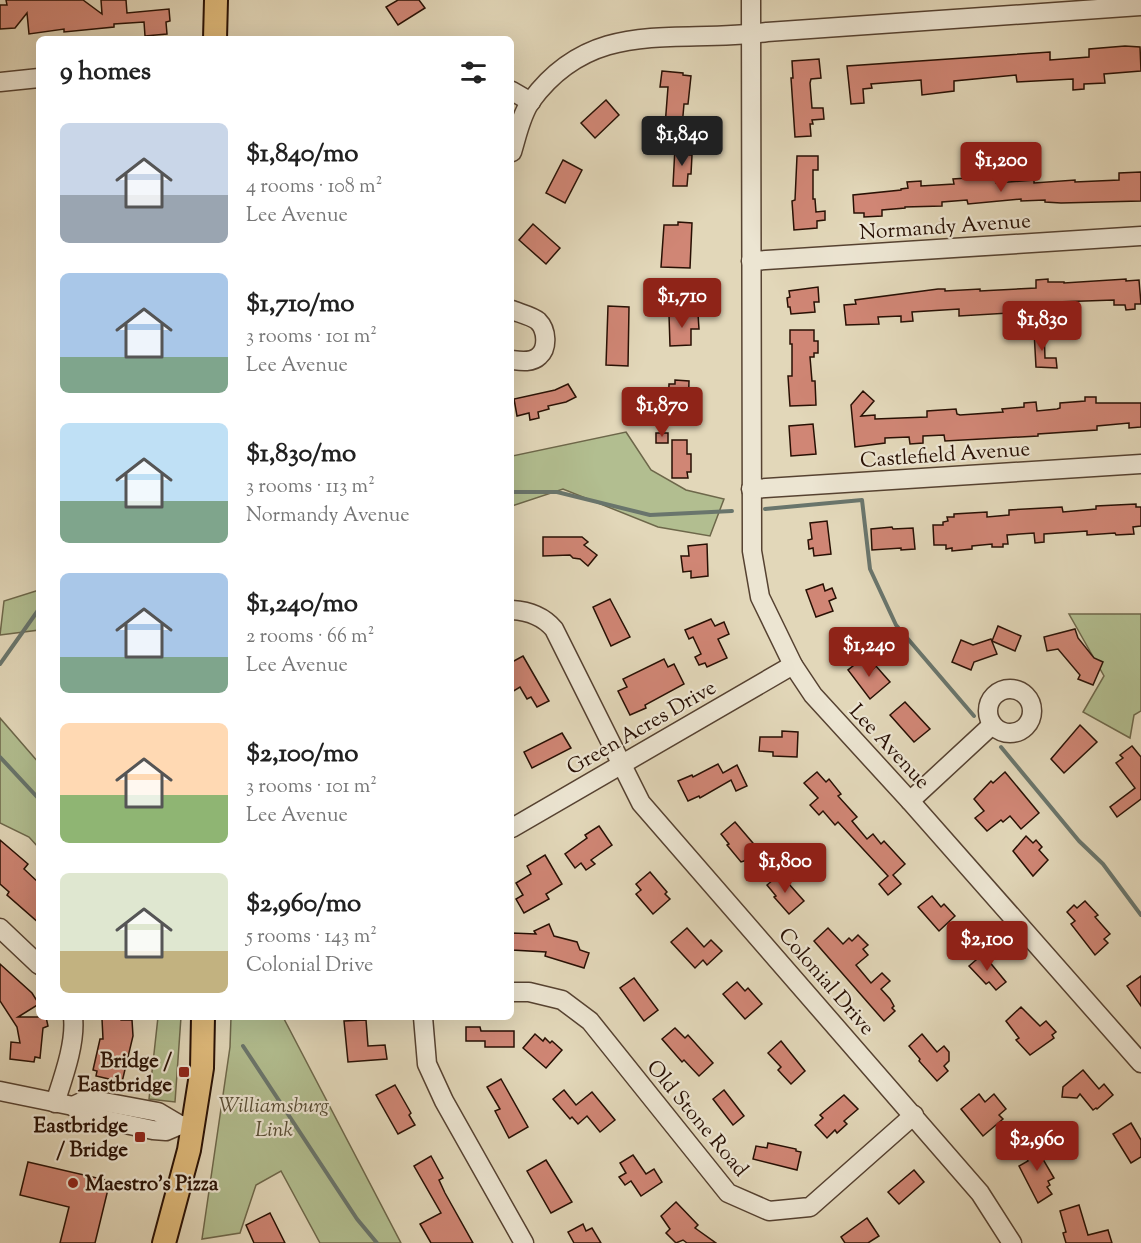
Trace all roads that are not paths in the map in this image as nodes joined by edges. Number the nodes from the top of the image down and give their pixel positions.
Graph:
1 (216, 0) edge
2 (751, 0) edge
3 (1141, 6) edge
4 (751, 34) junction
5 (215, 36) edge
6 (36, 78) edge
7 (0, 82) edge
8 (514, 94) edge
9 (522, 108) edge
10 (514, 143) edge
11 (1141, 236) edge
12 (751, 261) junction
13 (514, 311) edge
14 (514, 360) edge
15 (1141, 464) edge
16 (751, 489) junction
17 (514, 610) edge
18 (793, 664) junction
19 (992, 725) dead end
20 (620, 765) junction
21 (910, 801) junction
22 (514, 827) edge
23 (0, 928) edge
24 (36, 962) edge
25 (514, 992) edge
26 (73, 1020) edge
27 (203, 1020) edge
28 (423, 1020) edge
29 (1140, 1061) edge
30 (0, 1091) edge
31 (64, 1104) junction
32 (914, 1115) junction
33 (186, 1126) junction
34 (164, 1243) edge
35 (524, 1243) edge
36 (1012, 1243) edge

1 - 5 main road
2 - 4 street, Lee Avenue
3 - 4 street
4 - 9 street
4 - 12 street, Lee Avenue
6 - 7 street
8 - 9 street
9 - 10 street
11 - 12 street, Normandy Avenue
12 - 16 street, Lee Avenue
13 - 14 street
15 - 16 street, Castlefield Avenue
16 - 18 street, Lee Avenue
17 - 20 street, Colonial Drive
18 - 20 street, Green Acres Drive
18 - 21 street, Lee Avenue
19 - 21 street
20 - 22 street, Green Acres Drive
20 - 32 street, Colonial Drive
21 - 29 street, Lee Avenue
23 - 24 street
25 - 32 street, Old Stone Road
26 - 31 street
27 - 33 main road
28 - 35 street
30 - 31 street
31 - 33 street
32 - 36 street, Colonial Drive
33 - 34 main road

